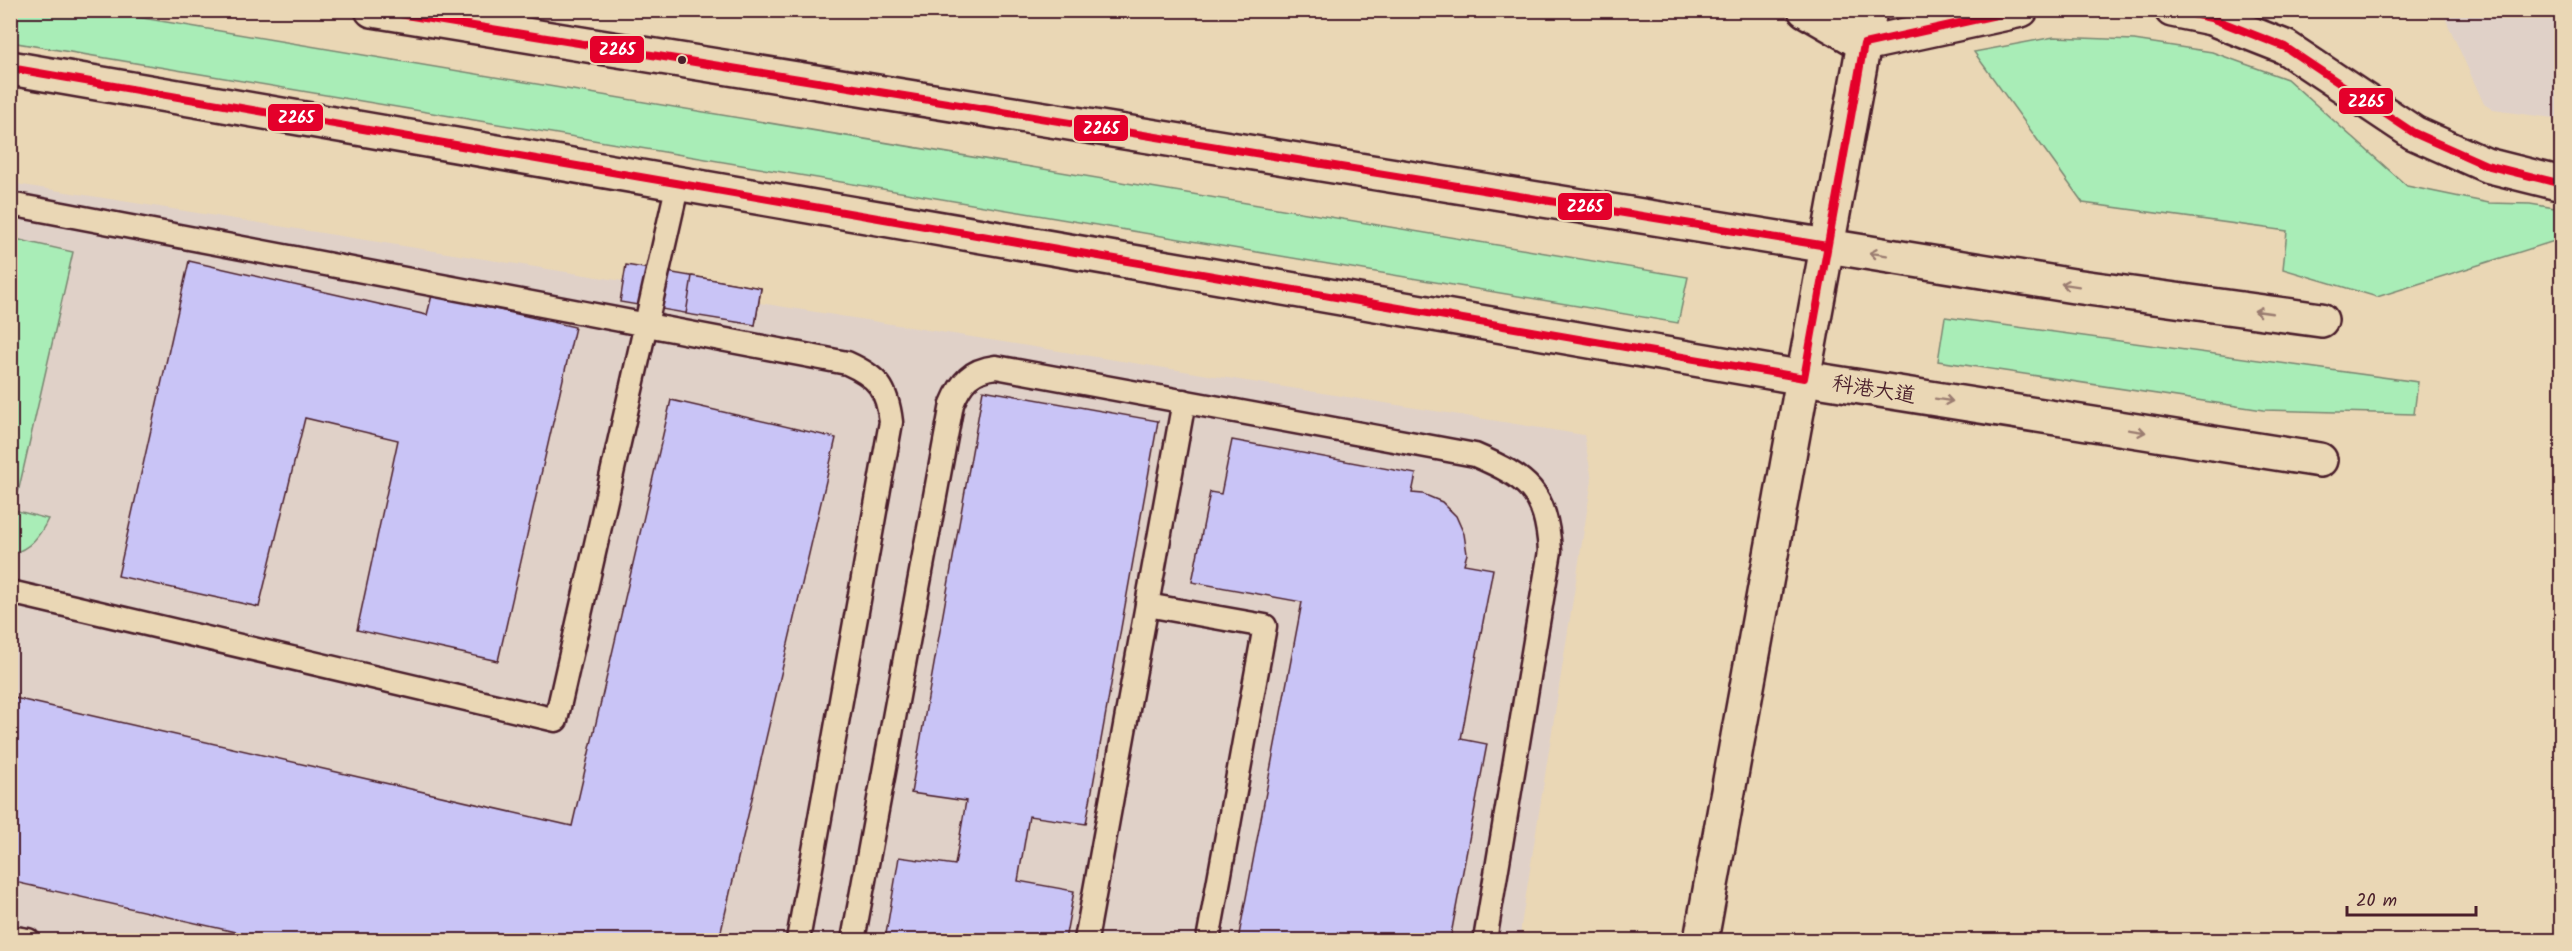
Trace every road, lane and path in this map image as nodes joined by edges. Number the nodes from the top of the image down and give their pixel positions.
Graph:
1 (372, 10) edge
2 (1804, 10) edge
3 (1870, 10) edge
4 (2021, 10) edge
5 (2172, 10) edge
6 (1864, 44) junction
7 (10, 68) edge
8 (678, 183) junction
9 (2562, 184) edge
10 (10, 204) edge
11 (1827, 246) junction
12 (2321, 320) dead end
13 (646, 324) junction
14 (1803, 378) junction
15 (1184, 401) junction
16 (2320, 460) dead end
17 (10, 592) edge
18 (1147, 605) junction
19 (10, 937) edge
20 (28, 940) edge
21 (798, 940) edge
22 (853, 940) edge
23 (1086, 940) edge
24 (1208, 940) edge
25 (1485, 940) edge
26 (1701, 940) edge

1 - 11 street
2 - 6 street
3 - 6 street
4 - 6 street
5 - 9 street
6 - 11 street
7 - 8 street, 科港大道
8 - 13 lane
8 - 14 street, 科港大道
10 - 13 lane
12 -> 11 street
11 - 14 street
13 - 17 lane
13 - 21 lane
14 -> 16 street, 科港大道
14 - 26 street
15 - 18 lane
15 - 22 lane
15 - 25 lane
18 - 23 lane
18 - 24 lane
19 - 20 lane

